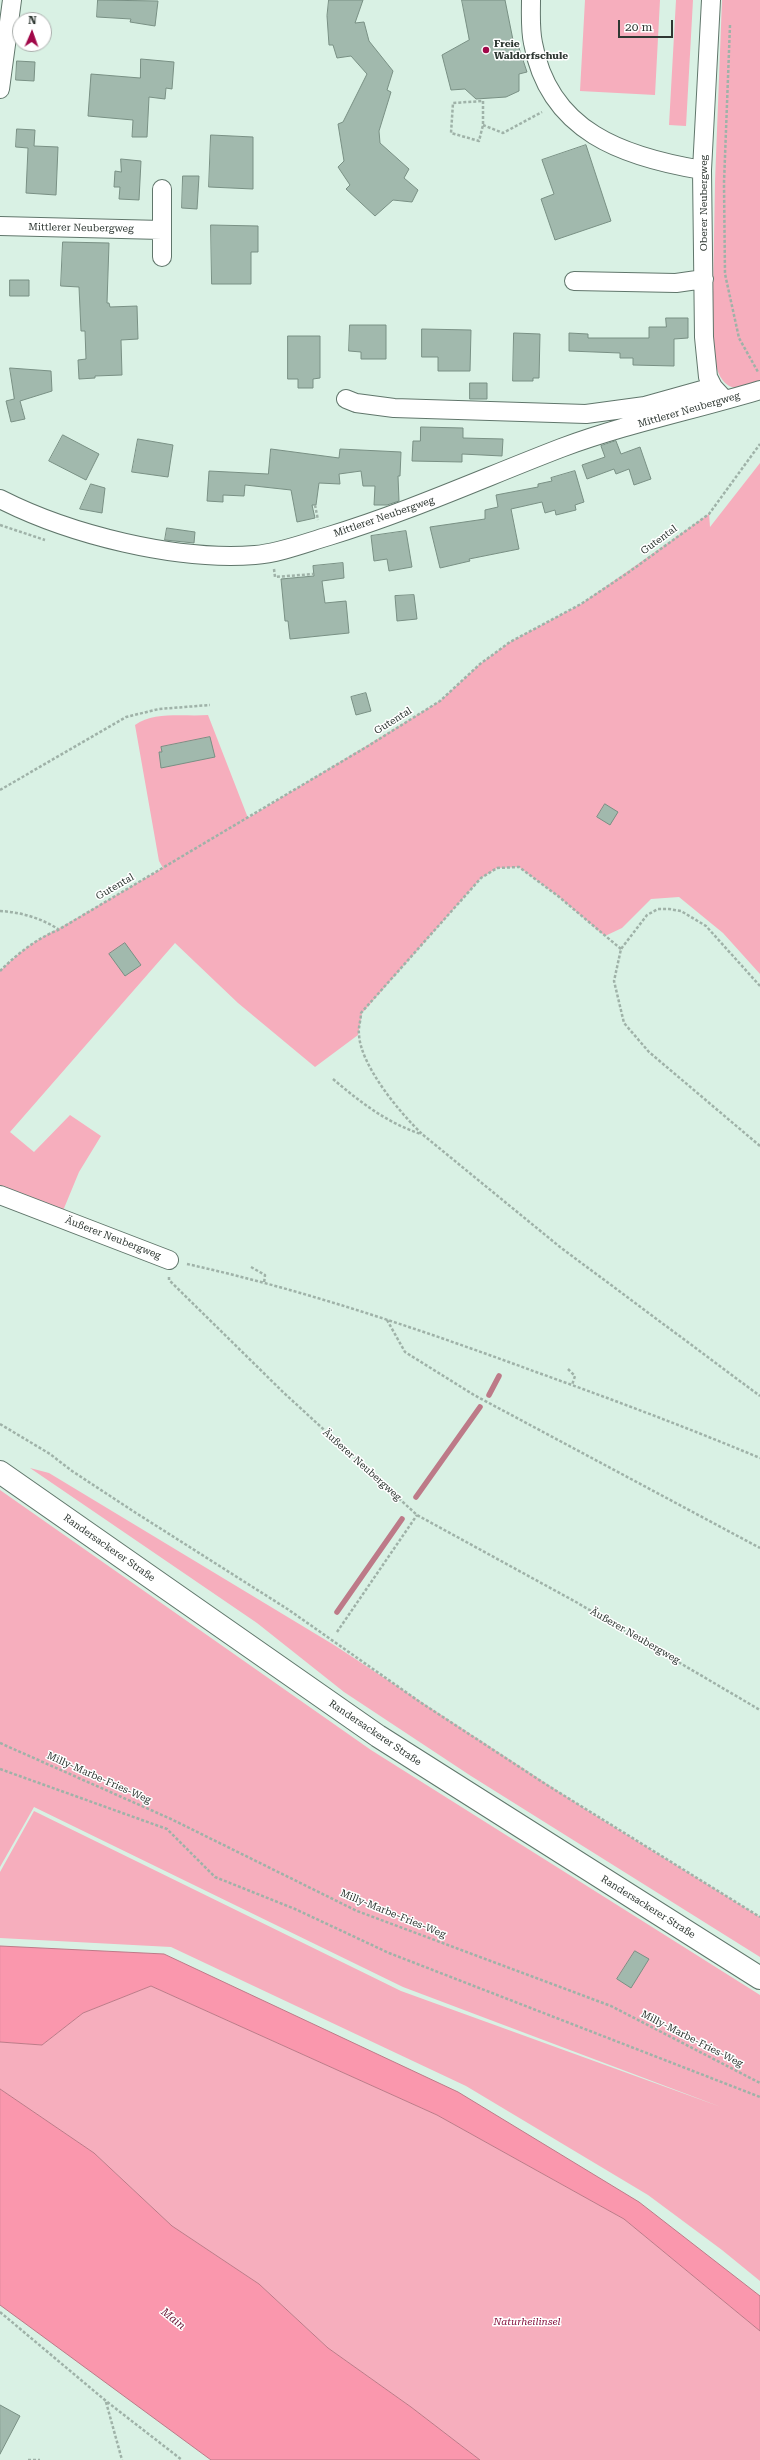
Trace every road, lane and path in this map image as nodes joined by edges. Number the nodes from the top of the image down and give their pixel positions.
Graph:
1 (12, 0) edge
2 (531, 0) edge
3 (711, 0) edge
4 (730, 22) dead end
5 (0, 89) edge
6 (559, 103) junction
7 (483, 126) junction
8 (702, 170) junction
9 (162, 189) dead end
10 (0, 226) edge
11 (162, 230) junction
12 (162, 257) dead end
13 (704, 279) junction
14 (574, 281) dead end
15 (760, 376) edge
16 (713, 387) junction
17 (760, 390) edge
18 (346, 399) dead end
19 (725, 400) junction
20 (760, 444) edge
21 (0, 499) edge
22 (315, 505) dead end
23 (317, 515) dead end
24 (313, 574) dead end
25 (278, 576) dead end
26 (210, 705) dead end
27 (0, 790) edge
28 (0, 911) edge
29 (58, 930) junction
30 (622, 949) junction
31 (0, 971) edge
32 (760, 986) edge
33 (333, 1079) dead end
34 (422, 1134) junction
35 (760, 1146) edge
36 (0, 1195) edge
37 (169, 1260) junction
38 (251, 1267) dead end
39 (264, 1283) junction
40 (387, 1319) junction
41 (568, 1369) dead end
42 (572, 1385) junction
43 (760, 1396) edge
44 (0, 1424) edge
45 (760, 1458) edge
46 (0, 1472) edge
47 (417, 1515) junction
48 (760, 1548) edge
49 (337, 1632) dead end
50 (760, 1710) edge
51 (0, 1743) edge
52 (0, 1769) edge
53 (760, 1917) edge
54 (760, 1978) edge
55 (760, 2083) edge
56 (760, 2097) edge
57 (0, 2312) edge
58 (106, 2401) junction
59 (28, 2460) edge
60 (40, 2460) edge
61 (122, 2460) edge
62 (182, 2460) edge

1 - 5 street
2 - 6 street
3 - 8 street, Oberer Neubergweg
4 - 15 path
6 - 7 path
6 - 8 street
7 - 7 path
8 - 13 street, Oberer Neubergweg
9 - 11 street
10 - 11 street, Mittlerer Neubergweg
11 - 12 street
13 - 14 street
13 - 16 street, Oberer Neubergweg
16 - 18 street, Mittlerer Neubergweg
16 - 19 street, Oberer Neubergweg
17 - 19 street, Mittlerer Neubergweg
19 - 21 street, Mittlerer Neubergweg
20 - 29 path, Gutental
22 - 23 path
24 - 25 path
26 - 27 path
28 - 29 path
29 - 31 path, Gutental
30 - 32 path
30 - 34 path
30 - 35 path
33 - 34 path
34 - 43 path
36 - 37 street, Äußerer Neubergweg
37 - 39 path
37 - 47 path, Äußerer Neubergweg
38 - 39 path
39 - 40 path
40 - 42 path
40 - 48 path
41 - 42 path
42 - 45 path
44 - 53 path
46 - 54 main road, Randersackerer Straße
47 - 49 path
47 - 50 path, Äußerer Neubergweg
51 - 55 path, Milly-Marbe-Fries-Weg
52 - 56 path
57 - 58 path
58 - 61 path
58 - 62 path
59 - 60 path

